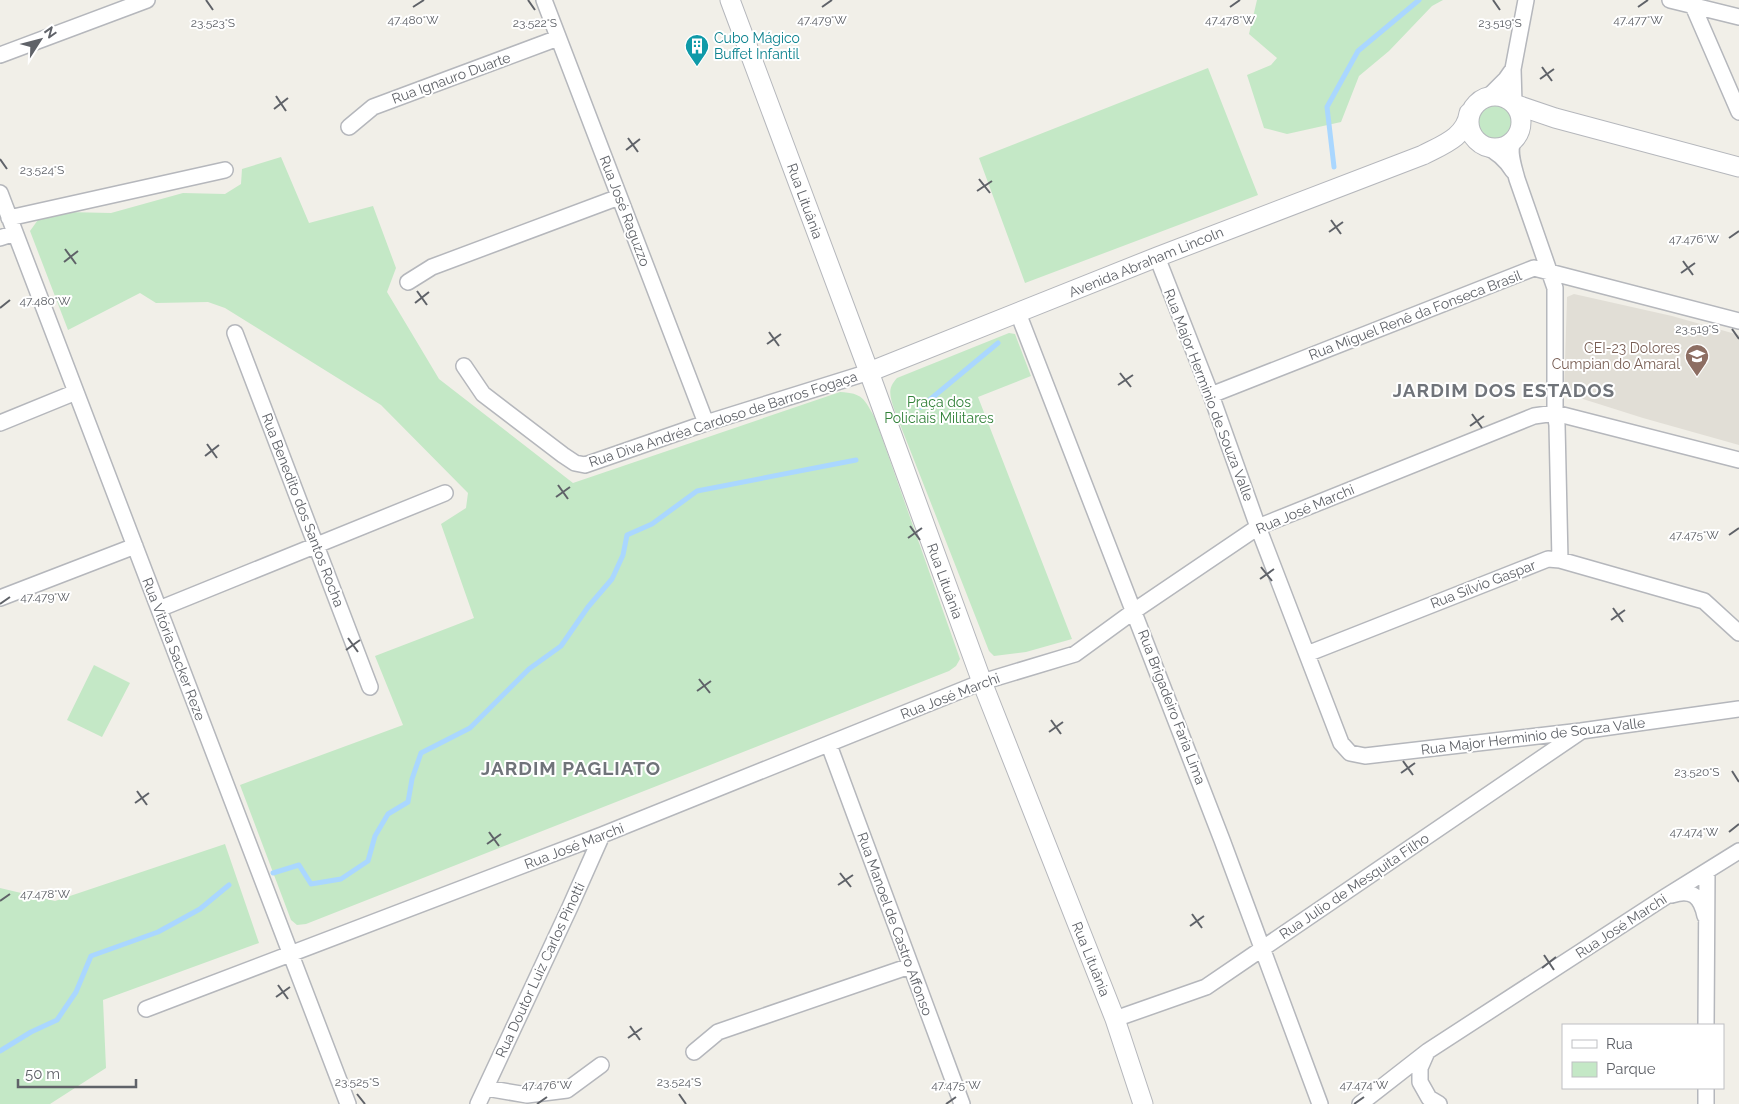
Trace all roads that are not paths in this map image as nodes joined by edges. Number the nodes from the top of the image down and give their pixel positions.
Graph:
1 (147, 0) edge
2 (544, 0) edge
3 (730, 0) edge
4 (1526, 0) edge
5 (1670, 0) edge
6 (1693, 6) junction
7 (1739, 17) edge
8 (558, 38) junction
9 (0, 55) edge
10 (1513, 69) junction
11 (1489, 96) junction
12 (1514, 104) junction
13 (1739, 112) edge
14 (1469, 118) junction
15 (1555, 118) junction
16 (350, 127) dead end
17 (1516, 136) junction
18 (1485, 146) junction
19 (1423, 155) junction
20 (1739, 166) edge
21 (225, 170) dead end
22 (1517, 179) junction
23 (0, 193) edge
24 (619, 197) junction
25 (9, 218) junction
26 (15, 232) junction
27 (0, 238) edge
28 (1157, 257) junction
29 (1551, 274) junction
30 (408, 282) dead end
31 (1018, 313) junction
32 (1739, 321) edge
33 (235, 333) dead end
34 (464, 366) dead end
35 (869, 372) junction
36 (76, 392) junction
37 (1211, 395) junction
38 (1554, 413) junction
39 (0, 423) edge
40 (706, 423) junction
41 (1739, 460) edge
42 (445, 493) dead end
43 (1258, 527) junction
44 (316, 545) junction
45 (135, 546) junction
46 (1560, 560) junction
47 (0, 598) edge
48 (159, 609) junction
49 (1134, 610) junction
50 (1739, 633) edge
51 (1307, 654) junction
52 (982, 682) junction
53 (370, 687) dead end
54 (1739, 709) edge
55 (1581, 731) junction
56 (1516, 738) junction
57 (829, 745) junction
58 (1530, 766) junction
59 (602, 835) junction
60 (1739, 851) edge
61 (1707, 871) junction
62 (1664, 897) junction
63 (1707, 922) junction
64 (1263, 949) junction
65 (290, 954) junction
66 (910, 966) junction
67 (146, 1009) dead end
68 (1115, 1019) junction
69 (1706, 1024) edge
70 (1428, 1051) junction
71 (694, 1052) dead end
72 (601, 1065) dead end
73 (486, 1088) junction
74 (1706, 1089) edge
75 (348, 1104) edge
76 (478, 1104) edge
77 (962, 1104) edge
78 (1143, 1104) edge
79 (1320, 1104) edge
80 (1360, 1104) edge
81 (1439, 1104) edge
82 (1706, 1104) edge

1 - 9 street
2 - 8 street, Rua José Raguzzo
3 - 35 street, Rua Lituânia
4 - 10 street
5 - 6 street
6 - 7 street
6 - 13 street
8 - 16 street, Rua Ignauro Duarte
8 - 24 street, Rua José Raguzzo
10 - 11 street
10 - 12 street
11 - 12 street
11 - 14 street
12 - 15 street
12 - 17 street
14 - 18 street
14 - 19 street, Avenida Abraham Lincoln
15 - 17 street
15 - 20 street
17 - 18 street
17 - 22 street
18 - 19 street, Avenida Abraham Lincoln
18 - 22 street
19 - 28 street, Avenida Abraham Lincoln
21 - 25 street
22 - 29 street
23 - 25 street, Rua Vitória Sacker Reze
24 - 30 street
24 - 40 street, Rua José Raguzzo
25 - 26 street, Rua Vitória Sacker Reze
26 - 27 street
26 - 36 street, Rua Vitória Sacker Reze
28 - 31 street, Avenida Abraham Lincoln
28 - 37 street, Rua Major Herminio de Souza Valle
29 - 32 street, Rua Miguel Renê da Fonseca Brasil
29 - 37 street, Rua Miguel Renê da Fonseca Brasil
29 - 38 street
31 - 35 street, Avenida Abraham Lincoln
31 - 49 street, Rua Brigadeiro Faria Lima
33 - 44 street, Rua Benedito dos Santos Rocha
34 - 40 street, Rua Diva Andréa Cardoso de Barros Fogaça
35 - 40 street, Rua Diva Andréa Cardoso de Barros Fogaça
35 - 52 street, Rua Lituânia
36 - 39 street
36 - 45 street, Rua Vitória Sacker Reze
37 - 43 street, Rua Major Herminio de Souza Valle
38 - 41 street, Rua José Marchi
38 - 43 street, Rua José Marchi
38 - 46 street
42 - 44 street
43 - 49 street, Rua José Marchi
43 - 51 street, Rua Major Herminio de Souza Valle
44 - 48 street
44 - 53 street, Rua Benedito dos Santos Rocha
45 - 47 street
45 - 48 street, Rua Vitória Sacker Reze
46 - 50 street, Rua Sílvio Gaspar
46 - 51 street, Rua Sílvio Gaspar
48 - 65 street, Rua Vitória Sacker Reze
49 - 52 street, Rua José Marchi
49 - 64 street, Rua Brigadeiro Faria Lima
51 - 56 street, Rua Major Herminio de Souza Valle
52 - 57 street, Rua José Marchi
52 - 68 street, Rua Lituânia
54 - 55 street, Rua Major Herminio de Souza Valle
55 - 56 street, Rua Major Herminio de Souza Valle
55 - 58 street, Rua Julio de Mesquita Filho
56 - 58 street
57 - 59 street, Rua José Marchi
57 - 66 street, Rua Manoel de Castro Affonso
58 - 64 street, Rua Julio de Mesquita Filho
59 - 65 street, Rua José Marchi
59 - 73 street, Rua Doutor Luiz Carlos Pinotti
60 - 61 street, Rua José Marchi
61 - 62 street, Rua José Marchi
61 - 63 street
62 - 63 street
62 - 70 street, Rua José Marchi
63 - 69 street
64 - 68 street, Rua Julio de Mesquita Filho
64 - 79 street, Rua Brigadeiro Faria Lima
65 - 67 street, Rua José Marchi
65 - 75 street, Rua Vitória Sacker Reze
66 - 71 street
66 - 77 street, Rua Manoel de Castro Affonso
68 - 78 street, Rua Lituânia
70 - 80 street, Rua José Marchi
70 - 81 street
72 - 73 street
73 - 76 street, Rua Doutor Luiz Carlos Pinotti
74 - 82 street

